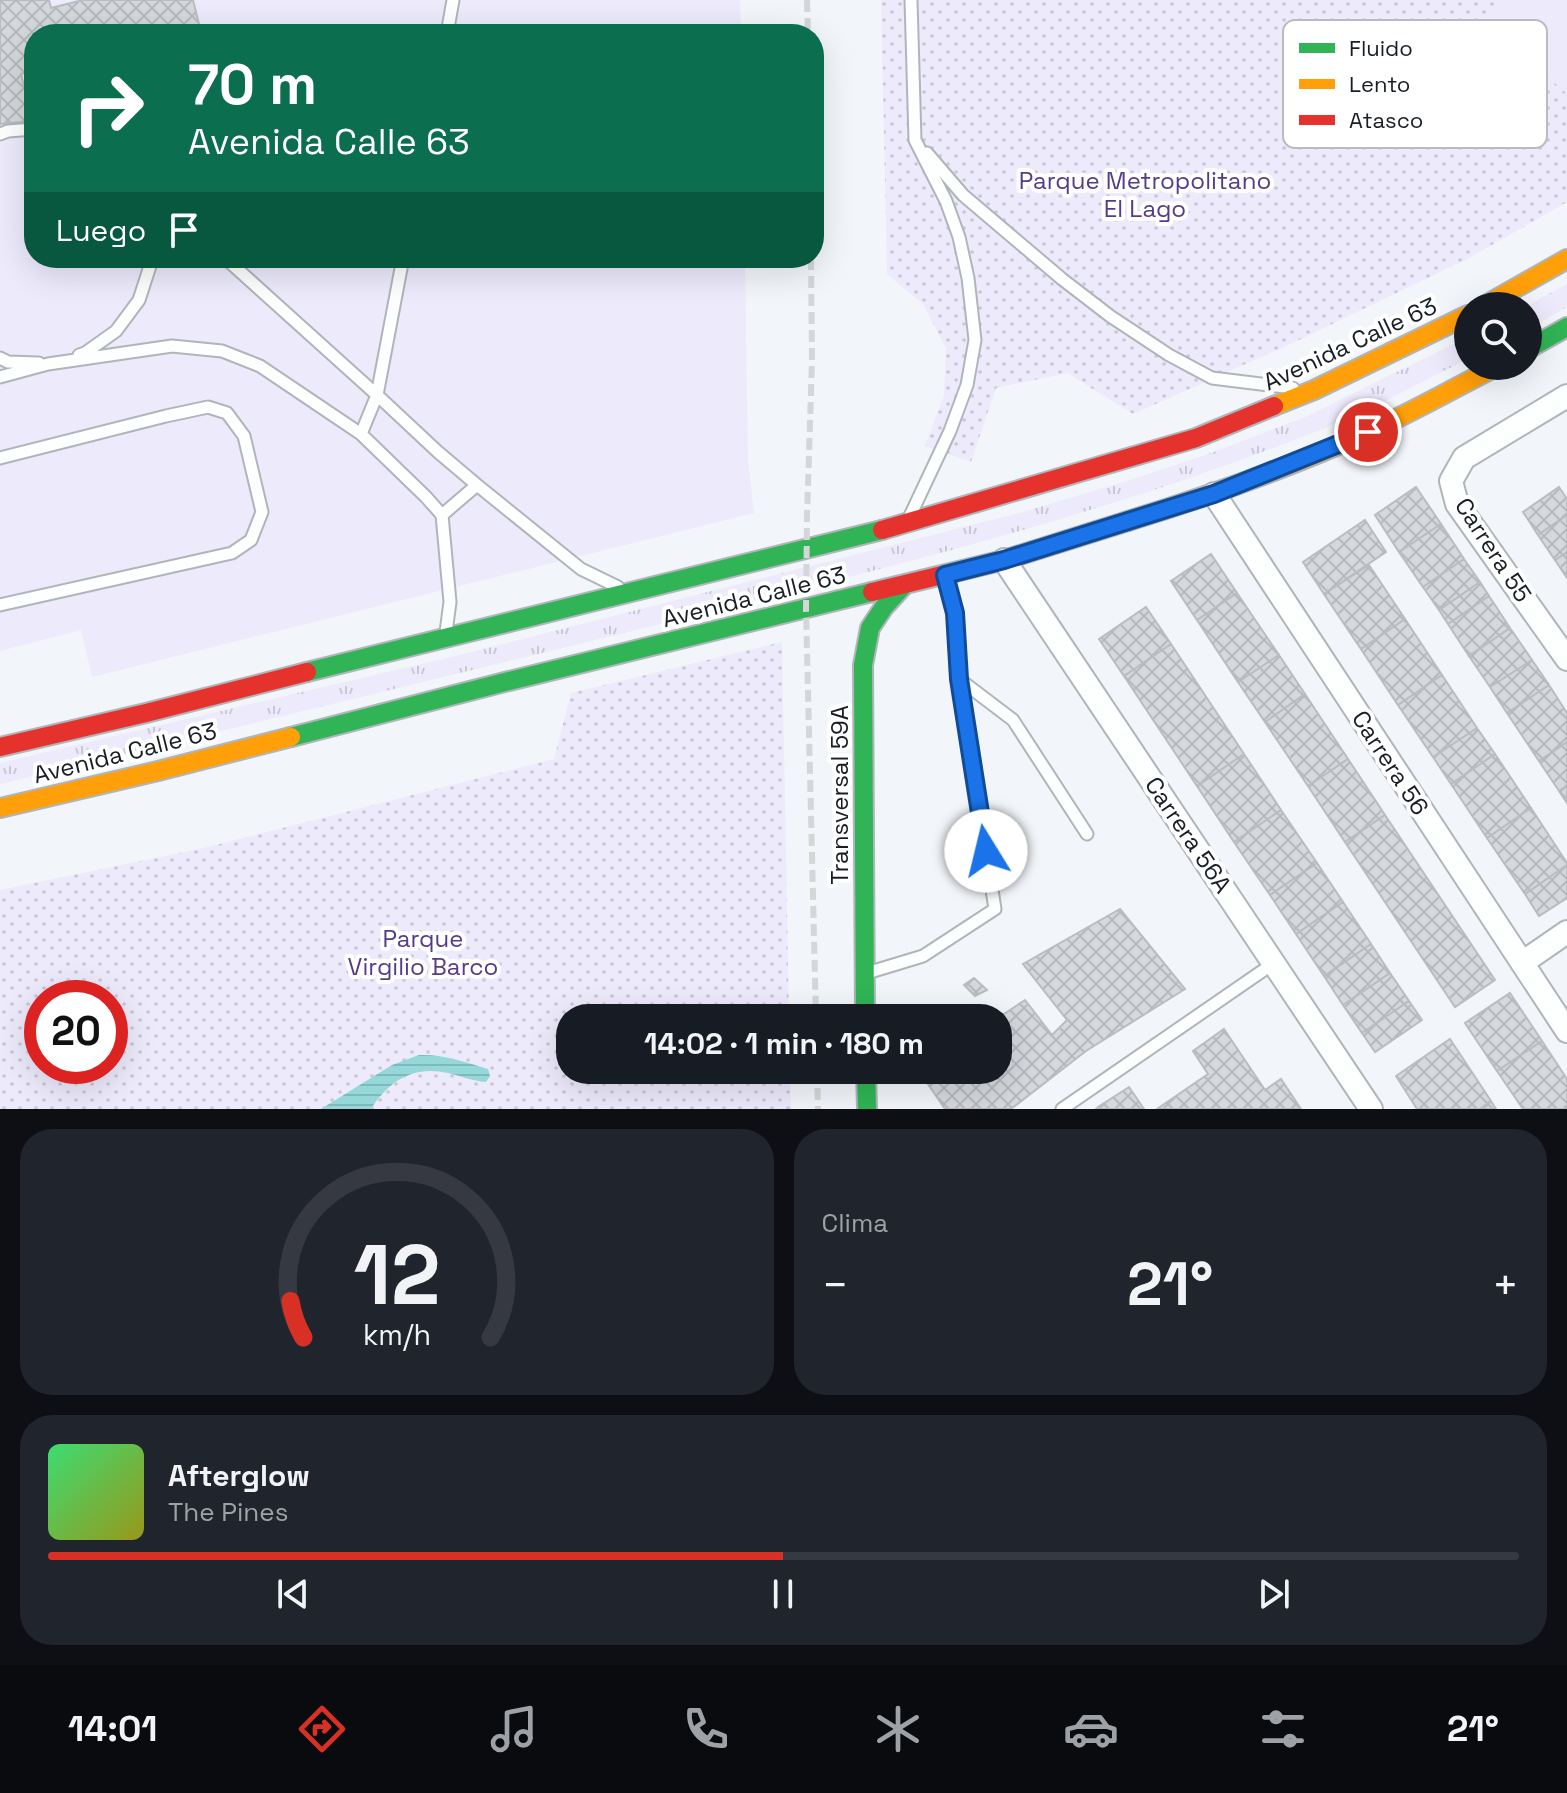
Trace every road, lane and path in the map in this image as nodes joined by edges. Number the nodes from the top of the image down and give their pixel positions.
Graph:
1 (453, 0) edge
2 (911, 0) edge
3 (449, 24) edge
4 (24, 130) edge
5 (0, 134) edge
6 (915, 140) junction
7 (1567, 259) edge
8 (148, 268) edge
9 (236, 268) edge
10 (401, 268) edge
11 (1509, 292) edge
12 (1454, 322) edge
13 (1567, 327) edge
14 (1542, 341) edge
15 (0, 358) edge
16 (48, 364) junction
17 (0, 377) edge
18 (1470, 380) edge
19 (1314, 390) junction
20 (377, 395) junction
21 (1567, 396) edge
22 (361, 434) junction
23 (0, 458) edge
24 (477, 485) junction
25 (1214, 494) junction
26 (442, 515) junction
27 (907, 524) junction
28 (1004, 560) junction
29 (945, 575) junction
30 (904, 585) junction
31 (630, 592) junction
32 (0, 605) edge
33 (446, 637) junction
34 (1567, 659) edge
35 (959, 679) junction
36 (0, 747) edge
37 (0, 808) edge
38 (1087, 834) dead end
39 (1567, 932) edge
40 (1274, 963) junction
41 (1522, 963) junction
42 (865, 973) junction
43 (865, 1004) edge
44 (1567, 1031) edge
45 (866, 1084) edge
46 (867, 1109) edge
47 (1062, 1109) edge
48 (1371, 1109) edge

1 - 3 lane
2 - 6 lane
4 - 5 lane
6 - 19 lane
6 - 27 lane
7 - 11 main road
8 - 16 lane
9 - 20 lane
10 - 20 lane
12 - 19 main road, Avenida Calle 63
13 - 14 main road
15 - 16 lane
16 - 17 lane
16 - 22 lane
18 - 25 main road, Avenida Calle 63
19 - 27 main road, Avenida Calle 63
20 - 22 lane
20 - 24 lane
21 - 34 street, Carrera 55
22 - 26 lane
23 - 32 lane
24 - 26 lane
24 - 31 lane
25 - 28 main road, Avenida Calle 63
25 - 41 street, Carrera 56
26 - 33 lane
27 - 31 main road, Avenida Calle 63
28 - 29 main road, Avenida Calle 63
28 - 40 street, Carrera 56A
29 - 30 main road, Avenida Calle 63
29 - 35 lane
30 - 37 main road, Avenida Calle 63
30 - 42 main road, Transversal 59A
31 - 33 main road, Avenida Calle 63
33 - 36 main road, Avenida Calle 63
35 - 38 lane
35 - 42 lane
39 - 41 street
40 - 47 lane
40 - 48 street, Carrera 56A
41 - 44 street, Carrera 56
42 - 43 main road, Transversal 59A
45 - 46 main road

